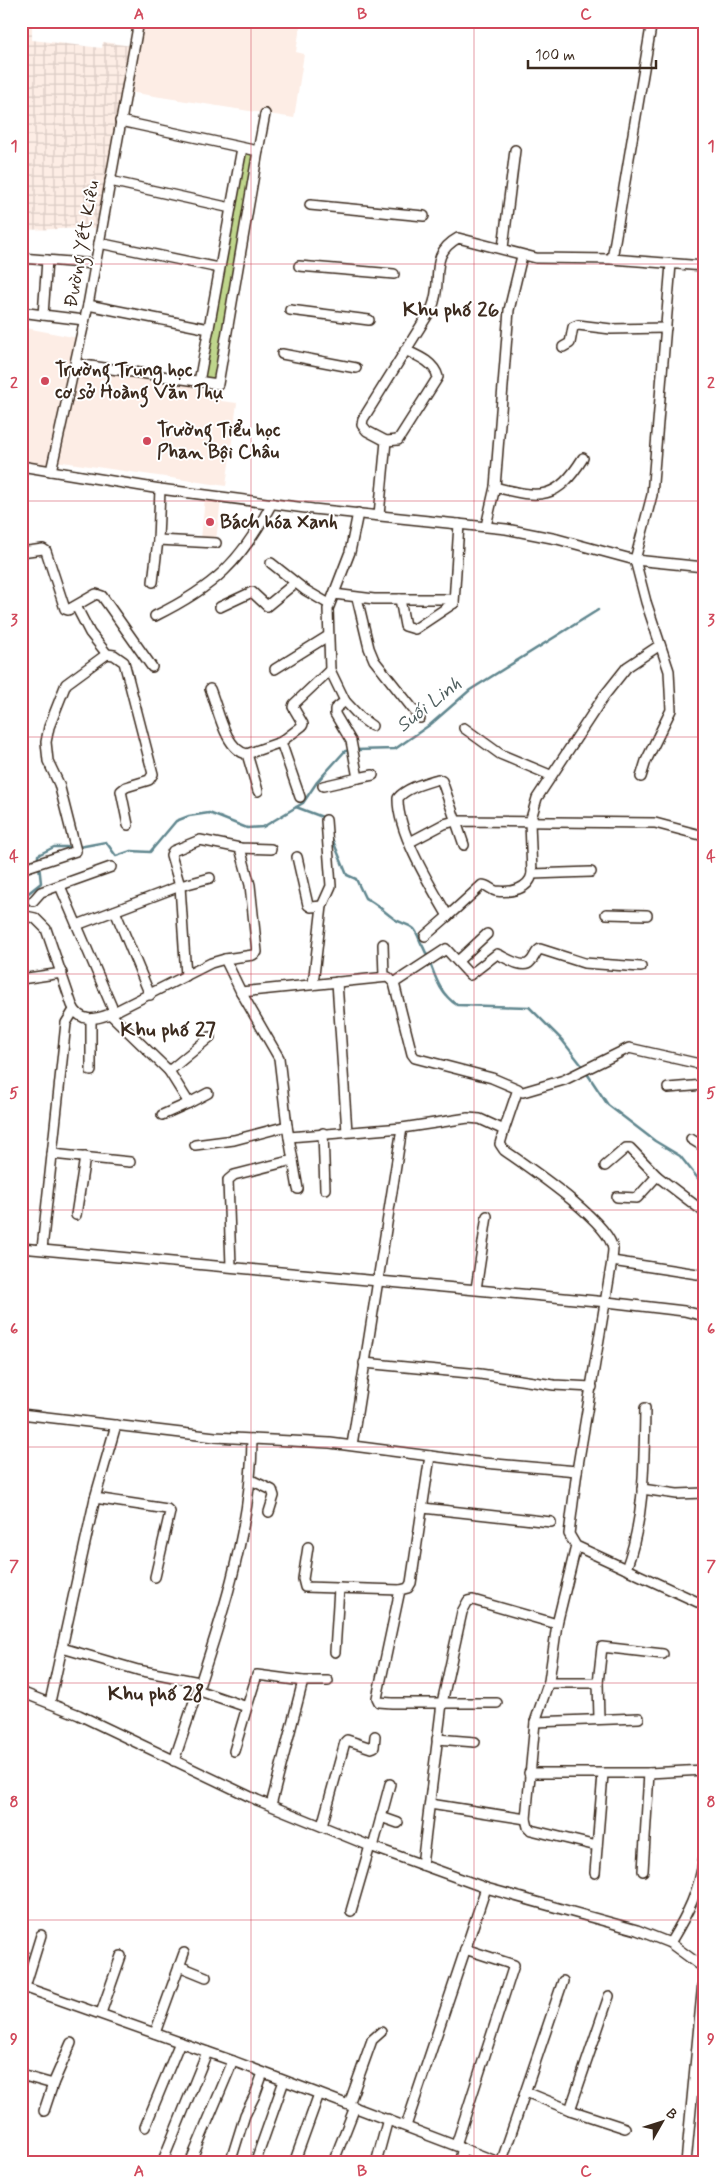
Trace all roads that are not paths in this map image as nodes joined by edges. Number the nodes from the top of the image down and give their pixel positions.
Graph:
1 (140, 21) edge
2 (652, 21) edge
3 (265, 114) dead end
4 (120, 121) junction
5 (242, 148) junction
6 (515, 150) dead end
7 (258, 151) junction
8 (110, 181) junction
9 (310, 205) dead end
10 (231, 208) junction
11 (424, 216) dead end
12 (99, 243) junction
13 (503, 248) junction
14 (522, 256) junction
15 (21, 258) edge
16 (612, 259) junction
17 (47, 260) junction
18 (95, 264) junction
19 (671, 264) junction
20 (299, 266) dead end
21 (704, 266) edge
22 (220, 268) junction
23 (394, 274) dead end
24 (88, 305) junction
25 (290, 310) dead end
26 (21, 312) edge
27 (43, 315) junction
28 (84, 320) junction
29 (369, 320) dead end
30 (666, 328) junction
31 (209, 329) junction
32 (563, 347) dead end
33 (406, 350) junction
34 (282, 354) dead end
35 (76, 364) junction
36 (356, 368) dead end
37 (200, 382) junction
38 (386, 441) junction
39 (583, 458) dead end
40 (21, 466) edge
41 (51, 470) junction
42 (495, 487) junction
43 (160, 489) junction
44 (272, 503) junction
45 (358, 514) junction
46 (379, 515) junction
47 (459, 524) junction
48 (486, 526) junction
49 (158, 540) junction
50 (216, 543) dead end
51 (21, 552) edge
52 (635, 560) junction
53 (271, 563) dead end
54 (704, 567) edge
55 (153, 582) dead end
56 (295, 583) junction
57 (334, 594) junction
58 (357, 598) junction
59 (400, 600) junction
60 (454, 603) junction
61 (329, 604) junction
62 (76, 606) junction
63 (220, 607) dead end
64 (155, 616) dead end
65 (328, 636) junction
66 (660, 645) junction
67 (107, 654) junction
68 (152, 667) dead end
69 (275, 669) dead end
70 (330, 670) junction
71 (210, 689) dead end
72 (345, 700) junction
73 (420, 718) dead end
74 (372, 726) dead end
75 (464, 728) dead end
76 (281, 742) junction
77 (247, 754) junction
78 (373, 774) dead end
79 (550, 775) junction
80 (641, 777) dead end
81 (358, 778) junction
82 (323, 786) dead end
83 (258, 790) dead end
84 (300, 797) dead end
85 (326, 820) dead end
86 (455, 821) junction
87 (530, 822) junction
88 (128, 825) dead end
89 (704, 836) edge
90 (410, 842) junction
91 (464, 845) dead end
92 (240, 848) junction
93 (271, 849) dead end
94 (297, 857) dead end
95 (111, 867) dead end
96 (21, 869) edge
97 (591, 872) dead end
98 (532, 874) junction
99 (210, 878) dead end
100 (60, 886) junction
101 (180, 886) junction
102 (32, 901) dead end
103 (322, 906) junction
104 (115, 911) junction
105 (606, 914) dead end
106 (21, 915) edge
107 (646, 915) dead end
108 (448, 916) junction
109 (78, 926) junction
110 (487, 934) dead end
111 (425, 936) dead end
112 (383, 944) dead end
113 (225, 959) junction
114 (458, 961) junction
115 (641, 967) dead end
116 (62, 973) junction
117 (186, 976) junction
118 (384, 977) junction
119 (21, 979) edge
120 (337, 982) junction
121 (394, 983) junction
122 (313, 984) junction
123 (241, 992) junction
124 (150, 995) junction
125 (74, 1010) junction
126 (112, 1013) junction
127 (92, 1020) junction
128 (210, 1036) dead end
129 (704, 1064) edge
130 (91, 1071) dead end
131 (169, 1071) junction
132 (704, 1085) edge
133 (668, 1088) dead end
134 (523, 1092) dead end
135 (208, 1093) dead end
136 (189, 1103) junction
137 (162, 1115) dead end
138 (287, 1126) junction
139 (402, 1128) junction
140 (504, 1130) junction
141 (347, 1132) junction
142 (323, 1133) junction
143 (290, 1136) junction
144 (691, 1139) dead end
145 (195, 1145) dead end
146 (704, 1147) edge
147 (52, 1154) junction
148 (85, 1157) junction
149 (293, 1160) junction
150 (130, 1162) dead end
151 (605, 1166) dead end
152 (657, 1176) junction
153 (298, 1189) dead end
154 (325, 1190) dead end
155 (617, 1197) dead end
156 (704, 1212) edge
157 (76, 1215) dead end
158 (487, 1216) dead end
159 (21, 1248) edge
160 (42, 1249) junction
161 (612, 1261) junction
162 (231, 1266) junction
163 (704, 1275) edge
164 (377, 1282) junction
165 (476, 1289) junction
166 (607, 1302) junction
167 (704, 1316) edge
168 (364, 1364) junction
169 (592, 1387) junction
170 (645, 1408) dead end
171 (21, 1414) edge
172 (116, 1425) junction
173 (252, 1439) junction
174 (352, 1445) junction
175 (430, 1456) junction
176 (577, 1471) junction
177 (251, 1480) junction
178 (642, 1489) junction
179 (704, 1493) edge
180 (95, 1498) junction
181 (423, 1508) junction
182 (269, 1512) dead end
183 (551, 1522) dead end
184 (576, 1546) junction
185 (308, 1547) dead end
186 (626, 1569) junction
187 (155, 1578) dead end
188 (340, 1588) junction
189 (400, 1590) junction
190 (704, 1605) edge
191 (558, 1624) junction
192 (62, 1648) junction
193 (335, 1652) dead end
194 (663, 1654) dead end
195 (303, 1681) junction
196 (328, 1681) dead end
197 (549, 1683) junction
198 (598, 1683) junction
199 (198, 1686) junction
200 (21, 1692) edge
201 (50, 1702) junction
202 (442, 1703) junction
203 (496, 1703) dead end
204 (247, 1707) junction
205 (598, 1718) junction
206 (639, 1718) dead end
207 (534, 1722) junction
208 (375, 1736) dead end
209 (438, 1739) junction
210 (475, 1742) dead end
211 (234, 1751) dead end
212 (174, 1761) junction
213 (704, 1770) edge
214 (529, 1773) junction
215 (649, 1773) junction
216 (604, 1774) junction
217 (390, 1784) dead end
218 (430, 1804) junction
219 (271, 1805) junction
220 (381, 1817) junction
221 (526, 1819) junction
222 (398, 1823) dead end
223 (322, 1826) junction
224 (371, 1846) junction
225 (597, 1846) junction
226 (704, 1857) edge
227 (422, 1865) junction
228 (643, 1871) dead end
229 (595, 1873) dead end
230 (486, 1888) junction
231 (351, 1911) dead end
232 (41, 1935) dead end
233 (670, 1944) junction
234 (465, 1949) junction
235 (184, 1953) dead end
236 (121, 1956) dead end
237 (179, 1966) junction
238 (704, 1969) edge
239 (206, 1977) dead end
240 (563, 1981) dead end
241 (23, 1986) edge
242 (609, 1996) dead end
243 (101, 2013) junction
244 (382, 2032) dead end
245 (155, 2033) junction
246 (180, 2042) junction
247 (71, 2043) dead end
248 (207, 2052) junction
249 (233, 2061) junction
250 (263, 2073) junction
251 (21, 2075) edge
252 (284, 2081) junction
253 (53, 2084) junction
254 (526, 2092) junction
255 (320, 2094) junction
256 (352, 2106) junction
257 (570, 2110) junction
258 (44, 2111) dead end
259 (388, 2119) junction
260 (406, 2126) junction
261 (145, 2127) dead end
262 (624, 2128) dead end
263 (460, 2146) junction
264 (231, 2160) dead end
265 (162, 2163) edge
266 (190, 2163) edge
267 (255, 2163) edge
268 (294, 2163) edge
269 (333, 2163) edge
270 (376, 2163) edge
271 (459, 2163) edge
272 (686, 2163) edge

1 - 4 street, Đường Yết Kiêu
2 - 16 street
3 - 7 street
4 - 5 street
4 - 8 street, Đường Yết Kiêu
5 - 7 street
5 - 10 street
6 - 13 street
7 - 37 street
8 - 10 street
8 - 12 street, Đường Yết Kiêu
9 - 11 street
10 - 22 street
12 - 18 street, Đường Yết Kiêu
12 - 22 street
13 - 14 street
13 - 33 street
14 - 16 street
14 - 42 street
15 - 17 street
16 - 19 street
17 - 18 street
17 - 27 street
18 - 24 street, Đường Yết Kiêu
19 - 21 street
19 - 30 street
20 - 23 street
22 - 31 street
24 - 28 street, Đường Yết Kiêu
24 - 31 street
25 - 29 street
26 - 27 street
27 - 28 street
28 - 35 street, Đường Yết Kiêu
30 - 32 street
30 - 52 street
31 - 37 street
33 - 38 street
33 - 38 street
34 - 36 street
35 - 37 street
35 - 41 street, Đường Yết Kiêu
38 - 46 street
39 - 42 street
40 - 41 street
41 - 43 street
42 - 48 street
43 - 44 street
43 - 49 street
44 - 45 street
44 - 64 street
45 - 46 street
45 - 57 street
46 - 47 street
47 - 48 street
47 - 60 street
48 - 52 street
49 - 50 street
49 - 55 street
51 - 62 street
52 - 54 street
52 - 66 street
53 - 56 street
56 - 61 street
56 - 63 street
57 - 58 street
57 - 61 street
58 - 59 street
58 - 73 street
59 - 60 street
59 - 60 street
61 - 65 street
62 - 67 street
62 - 68 street
65 - 69 street
65 - 70 street
66 - 79 street
66 - 80 street
67 - 88 street
67 - 96 street
70 - 72 street
70 - 76 street
71 - 77 street
72 - 74 street
72 - 81 street
75 - 79 street
76 - 77 street
76 - 84 street
77 - 83 street
78 - 81 street
79 - 87 street
81 - 82 street
85 - 103 street
86 - 87 street
86 - 90 street
86 - 90 street
86 - 91 street
87 - 89 street
87 - 98 street
90 - 108 street
92 - 93 street
92 - 101 street
92 - 113 street
94 - 103 street
95 - 100 street
97 - 98 street
98 - 108 street
99 - 101 street
100 - 102 street
100 - 109 street
101 - 104 street
101 - 117 street
103 - 122 street
104 - 109 street
104 - 124 street
105 - 107 street
106 - 116 street
108 - 111 street
109 - 126 street
110 - 114 street
112 - 118 street
113 - 117 street
113 - 123 street
114 - 115 street
114 - 121 street
116 - 119 street
116 - 125 street
117 - 124 street
118 - 120 street
118 - 121 street
120 - 122 street
120 - 141 street
121 - 140 street
122 - 123 street
123 - 138 street
124 - 126 street
125 - 127 street
125 - 147 street
126 - 127 street
126 - 131 street
127 - 130 street
128 - 131 street
129 - 134 street
131 - 136 street
132 - 133 street
135 - 136 street
136 - 137 street
138 - 143 street
138 - 145 street
139 - 140 street
139 - 141 street
139 - 164 street
140 - 161 street
141 - 142 street
142 - 143 street
142 - 154 street
143 - 149 street
144 - 146 street
147 - 148 street
147 - 160 street
148 - 150 street
148 - 157 street
149 - 153 street
149 - 162 street
151 - 152 street
152 - 155 street
152 - 156 street
158 - 165 street
159 - 160 street
160 - 162 street
161 - 163 street
161 - 166 street
162 - 164 street
164 - 165 street
164 - 168 street
165 - 166 street
166 - 167 street
166 - 169 street
168 - 169 street
168 - 174 street
169 - 176 street
170 - 178 street
171 - 172 street
172 - 173 street
172 - 180 street
173 - 174 street
173 - 177 street
174 - 175 street
175 - 176 street
175 - 181 street
176 - 184 street
177 - 182 street
177 - 199 street
178 - 179 street
178 - 186 street
180 - 187 street
180 - 192 street
181 - 183 street
181 - 189 street
184 - 186 street
184 - 191 street
185 - 188 street
186 - 190 street
188 - 189 street
188 - 193 street
189 - 202 street
191 - 197 street
191 - 202 street
192 - 199 street
192 - 201 street
194 - 198 street
195 - 196 street
195 - 204 street
195 - 219 street
197 - 198 street
197 - 207 street
198 - 205 street
199 - 204 street
199 - 212 street
200 - 201 street
201 - 212 street
202 - 203 street
202 - 209 street
204 - 211 street
205 - 206 street
205 - 207 street
207 - 214 street
208 - 223 street
209 - 210 street
209 - 218 street
212 - 219 street
213 - 215 street
214 - 216 street
214 - 221 street
215 - 216 street
215 - 228 street
216 - 225 street
217 - 220 street
218 - 221 street
218 - 227 street
219 - 223 street
220 - 222 street
220 - 224 street
221 - 225 street
223 - 224 street
224 - 227 street
224 - 231 street
225 - 229 street
226 - 233 street
227 - 230 street
230 - 233 street
230 - 234 street
232 - 241 street
233 - 238 street
234 - 260 street
234 - 263 street
235 - 237 street
236 - 243 street
237 - 239 street
237 - 245 street
238 - 272 street
240 - 254 street
241 - 243 street
242 - 257 street
243 - 245 street
244 - 256 street
245 - 246 street
246 - 248 street
246 - 261 street
247 - 253 street
248 - 249 street
248 - 265 street
249 - 250 street
249 - 266 street
250 - 252 street
250 - 264 street
251 - 253 street
252 - 255 street
252 - 267 street
253 - 258 street
254 - 257 street
254 - 263 street
255 - 256 street
255 - 268 street
256 - 259 street
256 - 269 street
257 - 262 street
259 - 260 street
259 - 270 street
260 - 263 street
263 - 271 street

